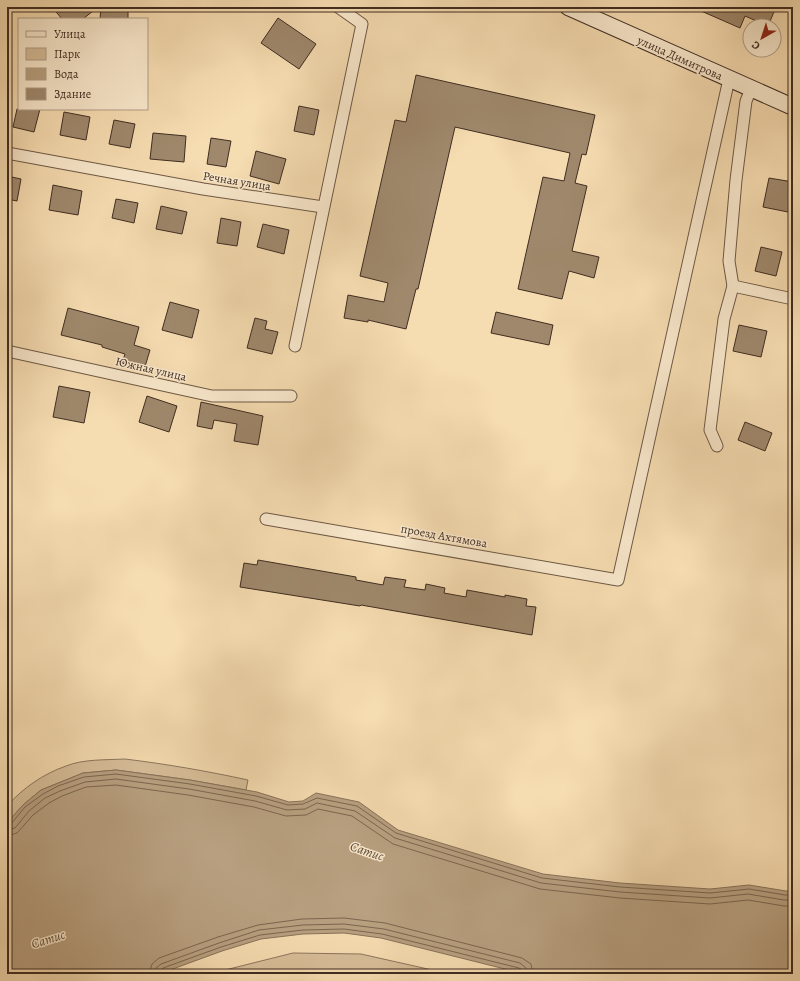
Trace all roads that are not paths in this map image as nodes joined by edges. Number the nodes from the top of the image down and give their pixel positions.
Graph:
1 (338, 7) edge
2 (568, 7) edge
3 (729, 79) junction
4 (751, 89) junction
5 (793, 107) edge
6 (7, 153) edge
7 (323, 207) junction
8 (733, 286) junction
9 (793, 299) edge
10 (295, 346) dead end
11 (7, 351) edge
12 (291, 396) dead end
13 (717, 446) dead end
14 (266, 519) dead end

1 - 7 street
2 - 3 street, улица Димитрова
3 - 4 street, улица Димитрова
3 - 14 street, проезд Ахтямова
4 - 5 street, улица Димитрова
4 - 8 street
6 - 7 street, Речная улица
7 - 10 street
8 - 9 street
8 - 13 street
11 - 12 street, Южная улица

